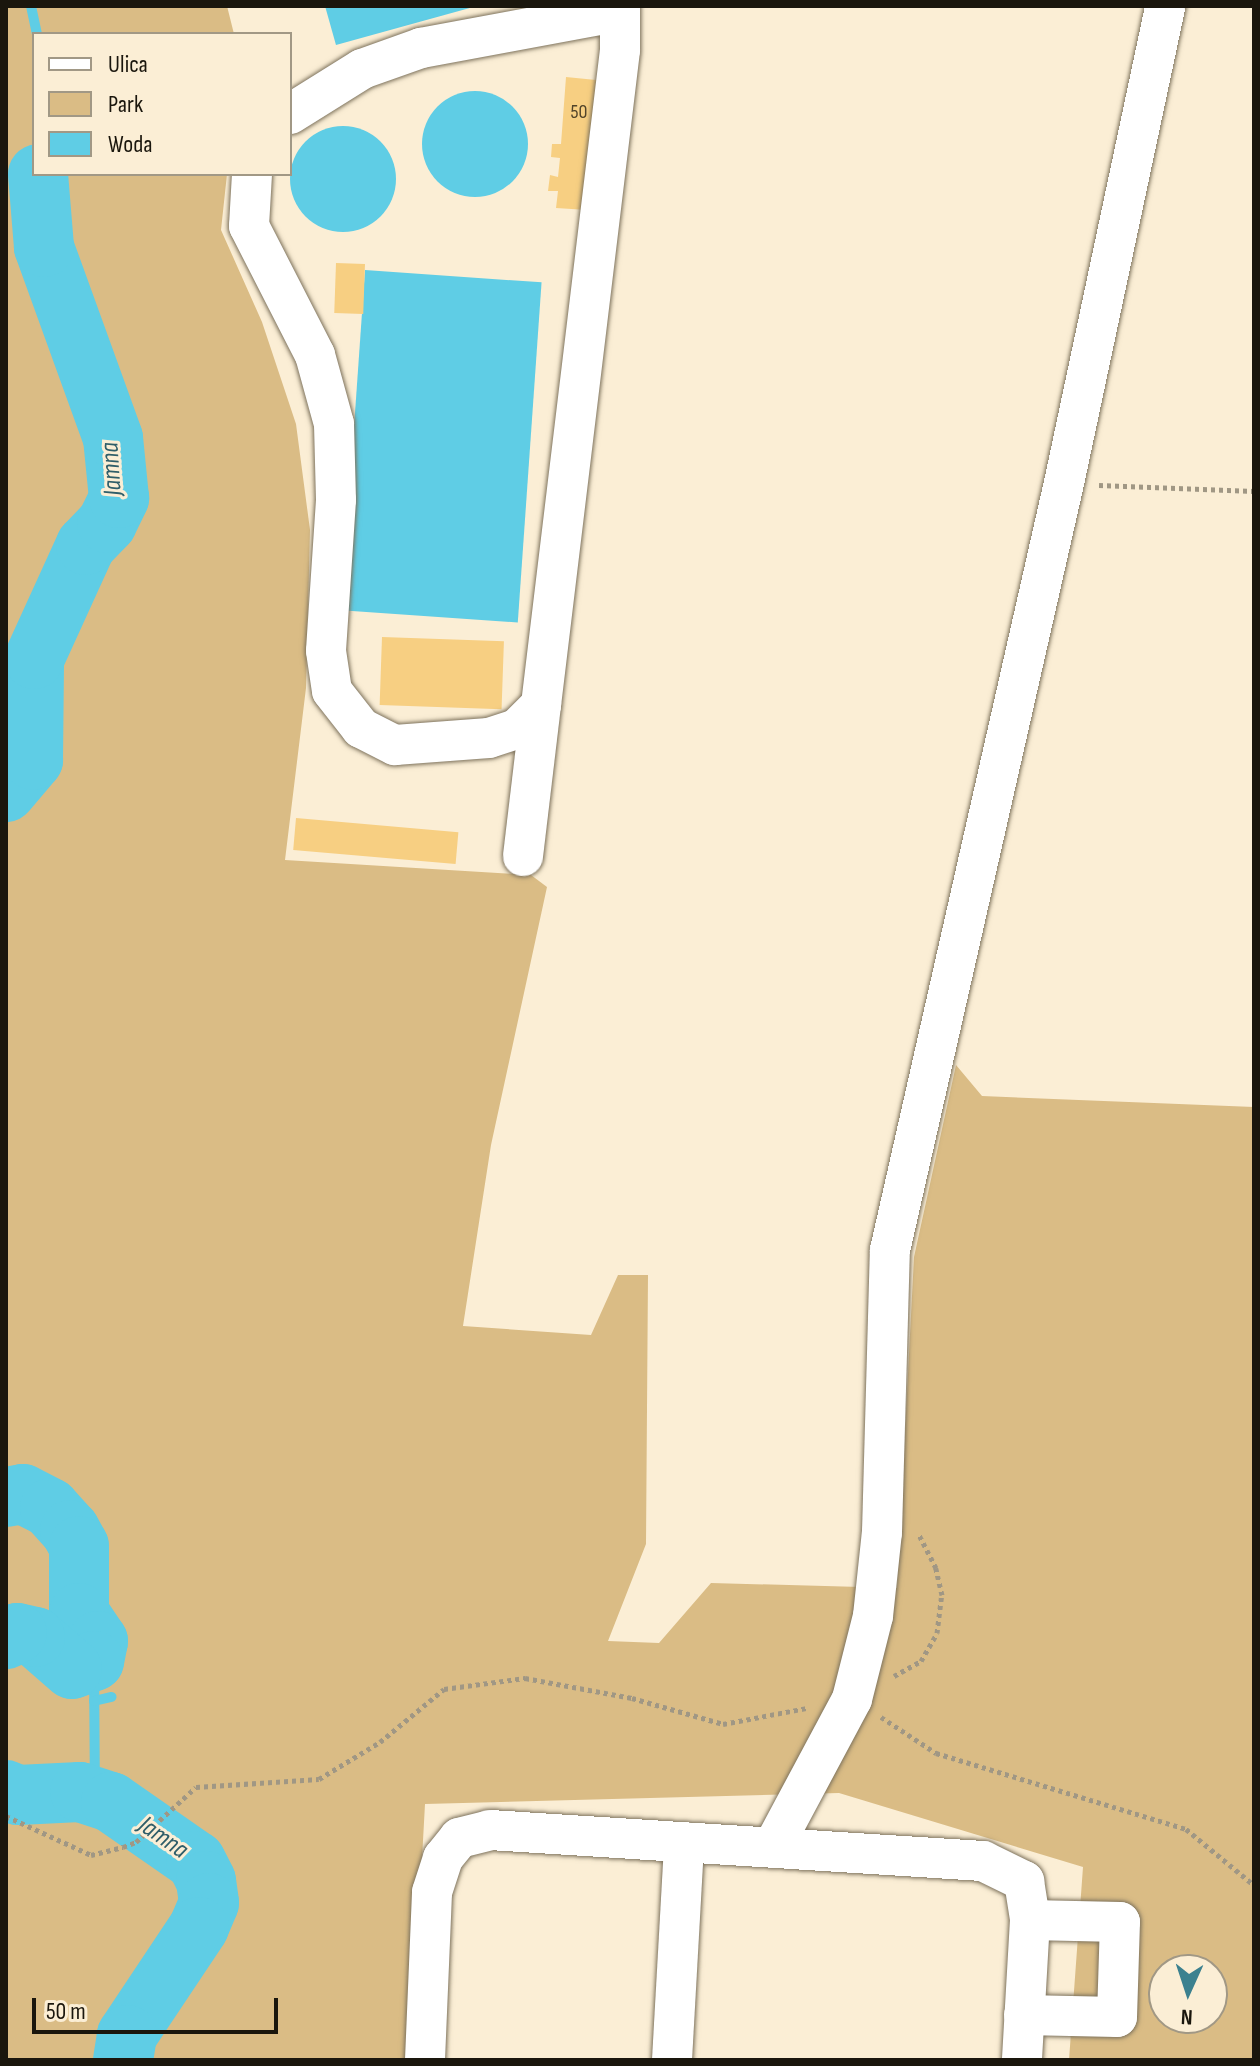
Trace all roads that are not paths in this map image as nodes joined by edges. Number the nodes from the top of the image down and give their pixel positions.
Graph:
1 (611, 6) edge
2 (620, 6) edge
3 (1165, 6) edge
4 (292, 113) edge
5 (252, 176) edge
6 (541, 705) junction
7 (523, 856) dead end
8 (684, 1842) junction
9 (773, 1847) junction
10 (1030, 1920) junction
11 (1024, 2015) junction
12 (425, 2060) edge
13 (672, 2060) edge
14 (1022, 2060) edge

1 - 4 lane
2 - 6 lane
3 - 9 lane
5 - 6 lane
6 - 7 lane
8 - 9 lane
8 - 12 lane
8 - 13 lane
9 - 10 lane
10 - 11 lane
10 - 11 lane
11 - 14 lane

